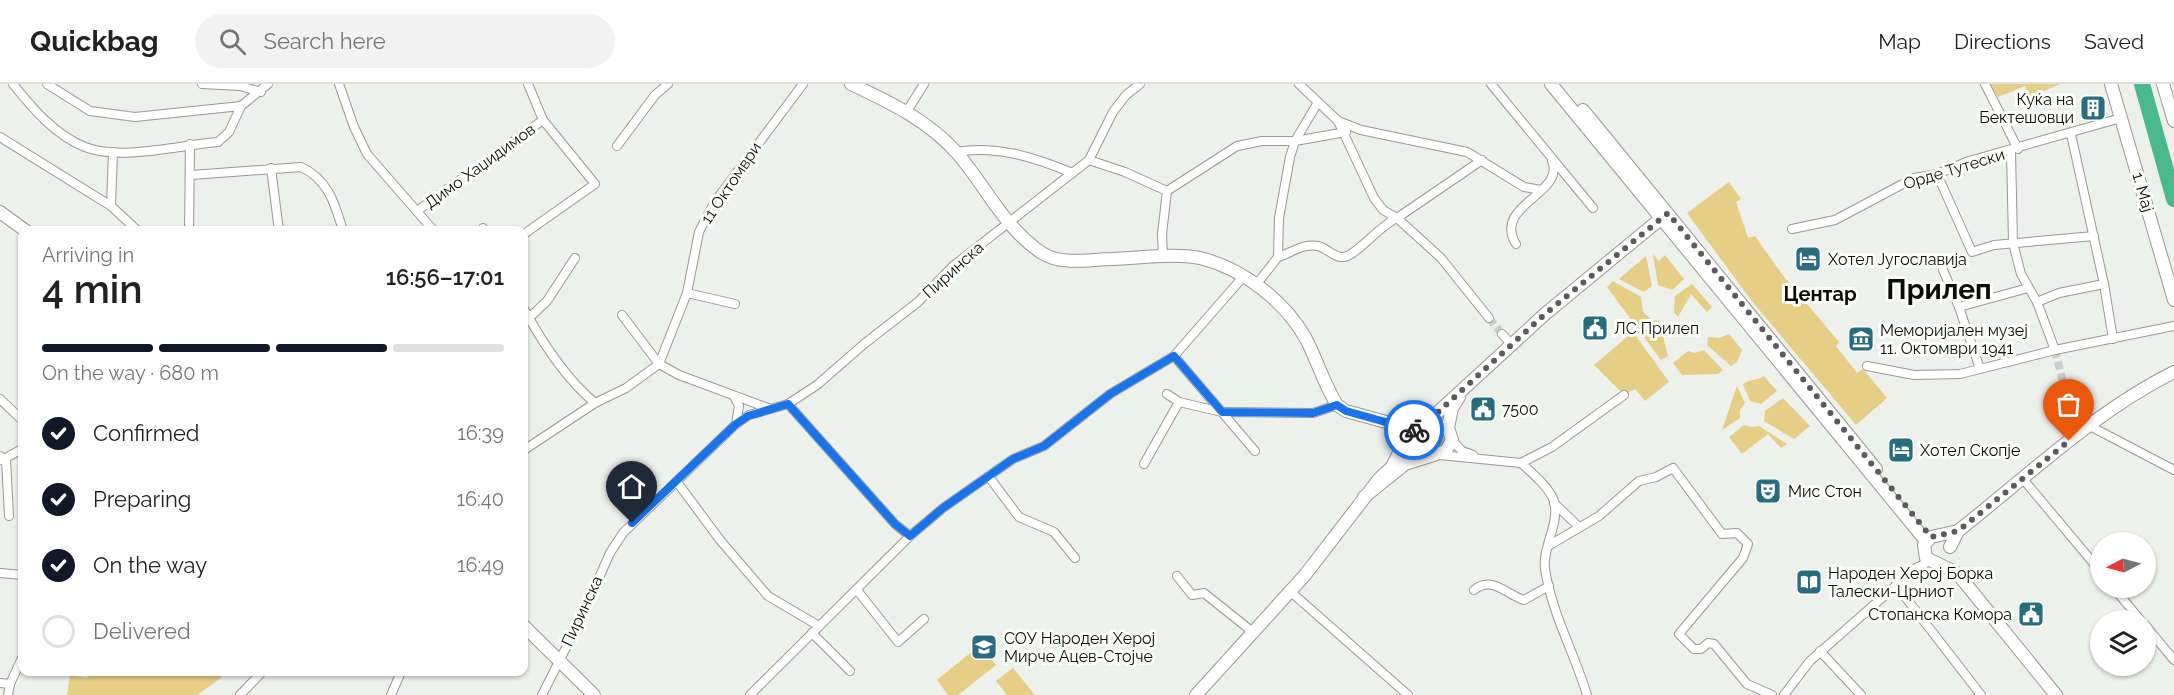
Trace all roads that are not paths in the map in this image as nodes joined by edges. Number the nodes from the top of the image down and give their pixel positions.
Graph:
1 (13, 84) edge
2 (47, 84) edge
3 (202, 84) edge
4 (268, 84) edge
5 (339, 84) edge
6 (528, 84) edge
7 (668, 84) edge
8 (803, 84) edge
9 (851, 84) edge
10 (924, 84) edge
11 (1140, 84) edge
12 (1491, 84) edge
13 (1551, 84) edge
14 (1561, 84) edge
15 (1985, 84) edge
16 (2111, 84) edge
17 (2163, 84) edge
18 (1302, 85) edge
19 (261, 92) junction
20 (2171, 100) edge
21 (1317, 104) junction
22 (241, 106) junction
23 (907, 111) junction
24 (2121, 118) junction
25 (543, 120) junction
26 (1338, 121) junction
27 (2174, 121) edge
28 (1361, 130) junction
29 (1344, 132) junction
30 (2071, 134) junction
31 (0, 137) edge
32 (1295, 141) junction
33 (190, 144) junction
34 (617, 146) dead end
35 (2015, 150) junction
36 (113, 152) junction
37 (956, 152) junction
38 (1089, 160) junction
39 (1482, 160) junction
40 (1552, 161) junction
41 (271, 168) junction
42 (1070, 172) junction
43 (1937, 174) junction
44 (190, 175) junction
45 (1540, 190) junction
46 (1167, 191) junction
47 (111, 206) junction
48 (1593, 208) dead end
49 (417, 211) junction
50 (0, 212) edge
51 (1664, 216) junction
52 (1397, 218) junction
53 (1008, 221) junction
54 (19, 226) edge
55 (133, 226) edge
56 (189, 226) edge
57 (278, 226) edge
58 (342, 226) edge
59 (430, 226) edge
60 (1792, 230) dead end
61 (528, 231) edge
62 (2094, 236) junction
63 (2013, 243) junction
64 (1516, 244) dead end
65 (1163, 257) junction
66 (1278, 257) junction
67 (575, 258) dead end
68 (1943, 270) dead end
69 (1243, 277) junction
70 (2104, 284) junction
71 (1256, 285) junction
72 (2028, 288) junction
73 (687, 293) junction
74 (2174, 300) edge
75 (2037, 302) junction
76 (735, 304) dead end
77 (1959, 307) junction
78 (621, 315) dead end
79 (529, 318) joint
80 (1489, 318) tunnel mouth
81 (2174, 326) edge
82 (1502, 334) tunnel mouth
83 (2113, 339) junction
84 (1512, 345) junction
85 (2055, 350) junction
86 (1174, 356) junction
87 (659, 364) junction
88 (1867, 366) dead end
89 (1980, 369) junction
90 (2174, 372) edge
91 (1465, 389) junction
92 (1167, 394) dead end
93 (1624, 396) dead end
94 (735, 398) junction
95 (2067, 398) tunnel mouth
96 (0, 399) edge
97 (1179, 402) junction
98 (595, 403) junction
99 (788, 404) junction
100 (1337, 405) junction
101 (768, 408) junction
102 (1222, 412) junction
103 (18, 416) edge
104 (1383, 420) junction
105 (736, 424) junction
106 (1431, 424) junction
107 (2088, 425) junction
108 (1415, 430) junction
109 (1450, 434) junction
110 (1403, 444) junction
111 (528, 447) edge
112 (18, 451) edge
113 (1256, 451) dead end
114 (1439, 455) junction
115 (1479, 458) junction
116 (2, 459) edge
117 (1416, 459) junction
118 (1521, 463) junction
119 (1144, 464) dead end
120 (2174, 470) edge
121 (988, 477) junction
122 (2023, 479) junction
123 (677, 482) junction
124 (1364, 497) junction
125 (1554, 503) junction
126 (9, 516) dead end
127 (1579, 527) junction
128 (1958, 531) junction
129 (910, 536) junction
130 (1548, 546) junction
131 (1931, 549) junction
132 (1950, 550) junction
133 (1075, 558) dead end
134 (2090, 559) edge
135 (0, 573) edge
136 (1957, 573) junction
137 (18, 575) edge
138 (1177, 576) dead end
139 (1896, 585) junction
140 (1549, 586) junction
141 (857, 590) junction
142 (1474, 590) dead end
143 (1291, 592) junction
144 (2122, 598) edge
145 (2132, 610) edge
146 (924, 619) dead end
147 (819, 626) junction
148 (528, 630) edge
149 (812, 633) junction
150 (1254, 633) junction
151 (2156, 638) edge
152 (1820, 651) junction
153 (559, 660) junction
154 (2174, 660) edge
155 (18, 667) edge
156 (850, 671) dead end
157 (258, 676) edge
158 (399, 676) edge
159 (0, 683) edge
160 (10, 684) junction
161 (1200, 693) edge
162 (1403, 694) edge
163 (10, 695) edge
164 (240, 695) edge
165 (391, 695) edge
166 (542, 695) edge
167 (594, 695) edge
168 (750, 695) edge
169 (1587, 695) edge
170 (1772, 695) edge
171 (1784, 695) edge
172 (1861, 695) edge
173 (1981, 695) edge
174 (2056, 695) edge

1 - 36 street
2 - 22 street
3 - 19 street
4 - 19 street
5 - 49 street
6 - 25 street
7 - 34 street
8 - 73 street, 11 Октомври
9 - 23 street
10 - 23 street
11 - 38 street
12 - 40 street
13 - 51 street
14 - 51 street
15 - 35 street
16 - 24 street, 1. Мај
17 - 20 street
18 - 21 street
19 - 22 street
20 - 27 street
21 - 26 street
21 - 32 street
22 - 33 street
23 - 37 street
24 - 30 street, Орде Тутески
24 - 74 street, 1. Мај
25 - 49 street, Димо Хаџидимов
25 - 61 street
26 - 28 street
26 - 29 street
28 - 29 street
28 - 39 street
29 - 32 street
29 - 52 street
30 - 35 street, Орде Тутески
30 - 62 street
31 - 47 street
32 - 46 street
32 - 66 street
33 - 36 street
33 - 44 street
35 - 43 street, Орде Тутески
35 - 63 street
36 - 47 street
37 - 42 street
37 - 53 street
38 - 42 street, Пиринска
38 - 46 street
39 - 45 street
39 - 52 street
40 - 45 street
40 - 48 street
41 - 44 street
41 - 57 street
41 - 58 street
42 - 53 street, Пиринска
43 - 60 street, Орде Тутески
43 - 63 street
44 - 56 street
45 - 64 street
46 - 65 street
47 - 55 street
49 - 59 street
50 - 54 street
51 - 84 street
51 - 131 street
52 - 66 street
52 - 80 street
53 - 65 street
53 - 99 street, Пиринска
62 - 63 street
62 - 70 street
63 - 72 street
65 - 69 street
66 - 71 street
67 - 79 street
68 - 77 street
69 - 71 street
69 - 86 street
70 - 75 street
70 - 83 street
71 - 100 street
72 - 75 street
72 - 77 street
73 - 76 street
73 - 87 street, 11 Октомври
75 - 85 street
77 - 89 street
78 - 87 street
79 - 98 street
81 - 83 street
82 - 84 street
83 - 85 street
84 - 91 street
85 - 89 street
86 - 102 street
86 - 121 street
87 - 94 street, Пиринска
87 - 98 street
88 - 89 street
90 - 107 street
91 - 106 street
91 - 109 street
92 - 97 street
93 - 118 street
94 - 101 street, Пиринска
94 - 105 street
95 - 107 street
96 - 103 street
97 - 102 street
97 - 119 street
98 - 111 street
99 - 101 street, Пиринска
99 - 129 street
100 - 102 street
100 - 104 street
101 - 105 street, Пиринска
102 - 113 street
104 - 108 street
104 - 110 street
105 - 123 street, Пиринска
106 - 108 street
106 - 109 street
107 - 120 street
107 - 122 street
108 - 110 street
109 - 114 street
109 - 115 street
110 - 117 street
110 - 124 street
112 - 116 street
114 - 115 street
114 - 117 street
115 - 118 street
116 - 126 street
117 - 124 street
118 - 125 street
121 - 129 street
121 - 133 street
122 - 128 street
122 - 134 street
123 - 147 street
123 - 153 street, Пиринска
124 - 143 street
125 - 127 street
125 - 130 street
127 - 130 street
127 - 170 street
128 - 131 street
128 - 132 street
129 - 141 street
130 - 140 street
131 - 132 street
131 - 132 street
131 - 136 street
131 - 139 street
132 - 136 street
135 - 137 street
136 - 174 street
138 - 150 street
139 - 152 street
139 - 173 street
140 - 142 street
140 - 169 street
141 - 146 street
141 - 147 street
143 - 150 street
143 - 162 street
144 - 145 street
147 - 149 street
148 - 153 street
149 - 156 street
149 - 168 street
150 - 161 street
151 - 154 street
152 - 171 street
152 - 172 street
153 - 166 street, Пиринска
153 - 167 street
155 - 160 street
157 - 164 street
158 - 165 street
159 - 160 street
160 - 163 street

